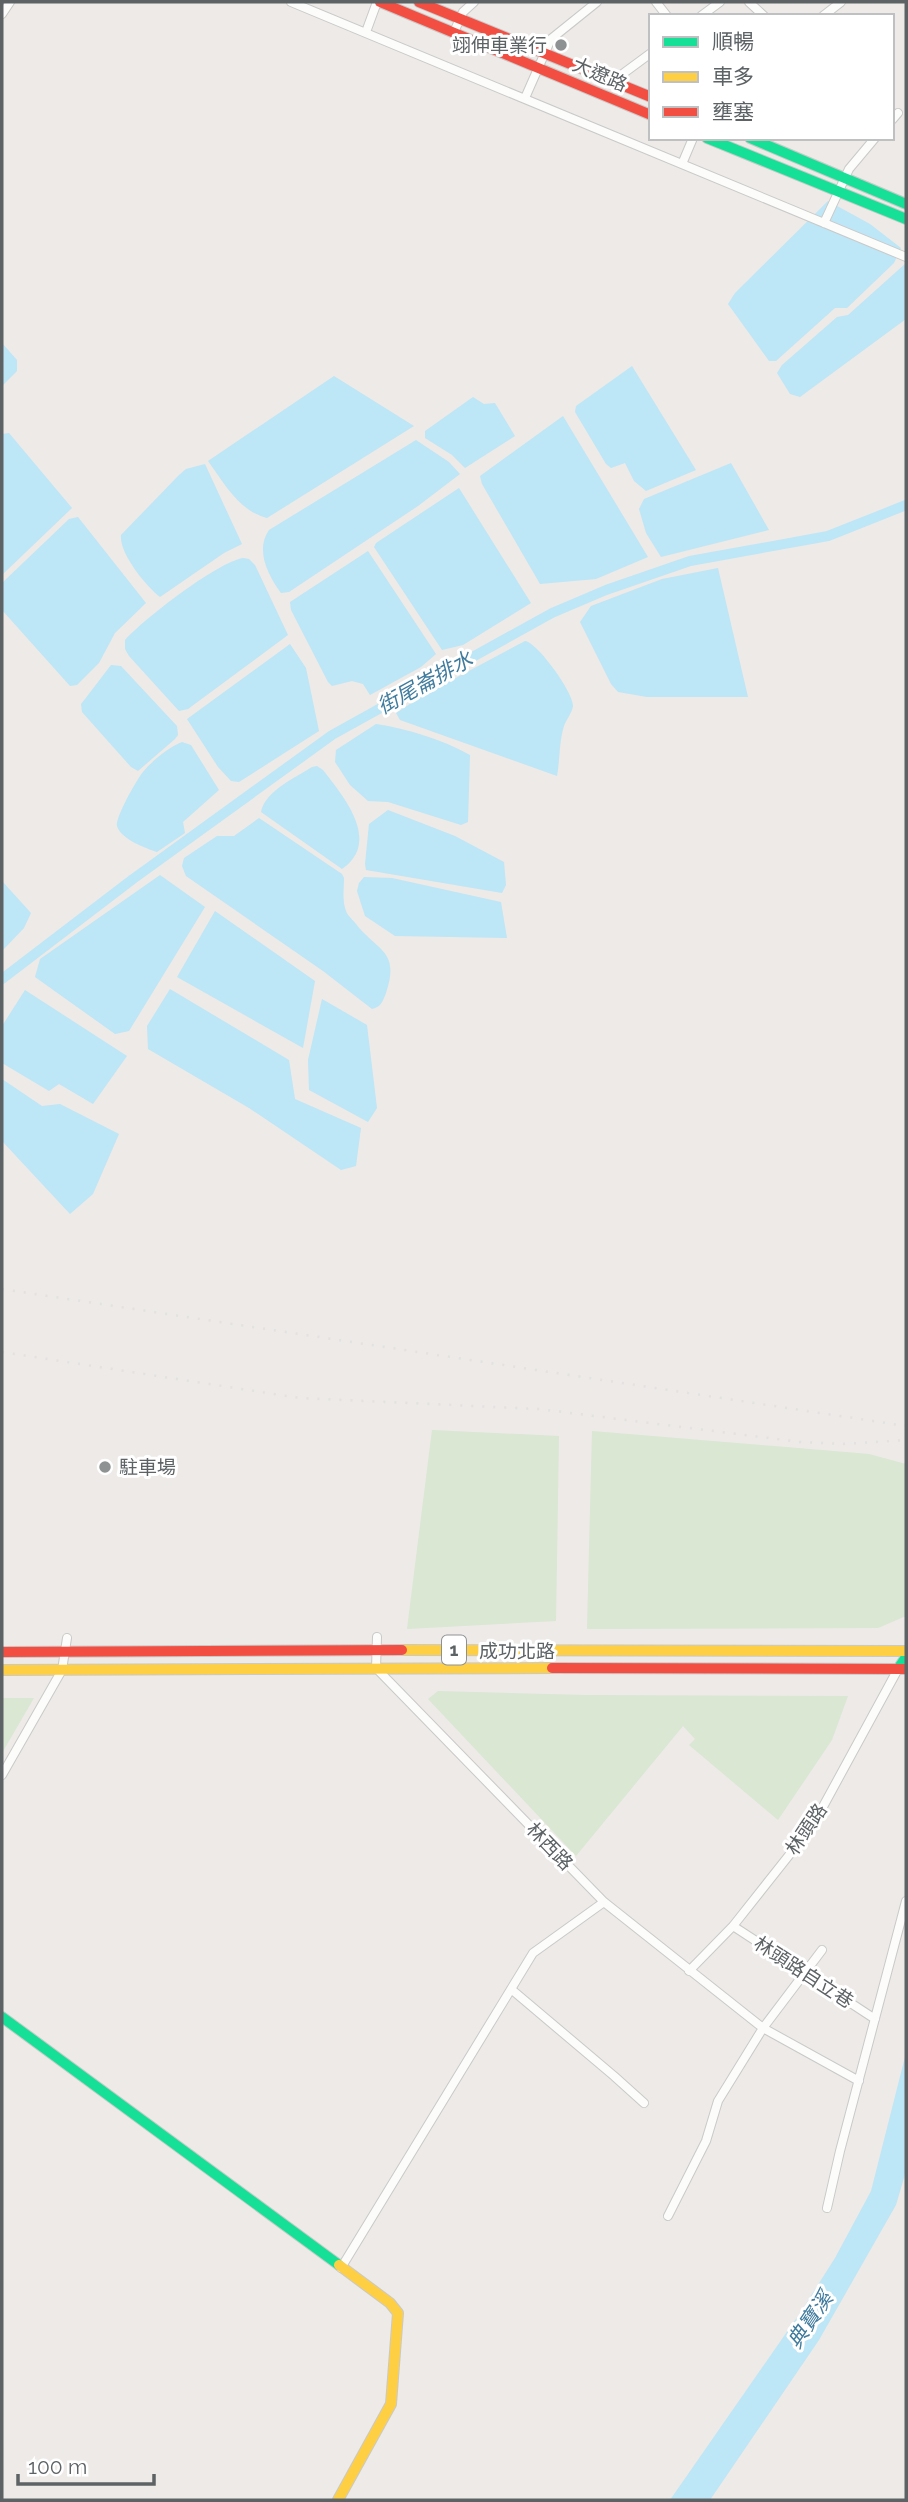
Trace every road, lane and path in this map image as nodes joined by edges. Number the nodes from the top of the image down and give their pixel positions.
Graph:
1 (10, 2) edge
2 (291, 2) edge
3 (379, 2) edge
4 (419, 2) edge
5 (474, 2) edge
6 (597, 2) edge
7 (720, 2) edge
8 (749, 2) edge
9 (841, 2) edge
10 (2, 14) edge
11 (704, 14) edge
12 (762, 14) edge
13 (826, 14) edge
14 (460, 17) junction
15 (366, 32) junction
16 (453, 32) junction
17 (544, 53) junction
18 (649, 55) edge
19 (538, 67) junction
20 (613, 81) junction
21 (649, 96) edge
22 (525, 98) junction
23 (649, 114) edge
24 (692, 140) edge
25 (712, 140) edge
26 (755, 140) edge
27 (873, 140) edge
28 (682, 164) junction
29 (844, 178) junction
30 (838, 192) junction
31 (906, 204) edge
32 (906, 219) edge
33 (824, 223) junction
34 (906, 257) edge
35 (377, 1637) dead end
36 (67, 1638) dead end
37 (376, 1651) junction
38 (906, 1651) edge
39 (2, 1652) edge
40 (64, 1652) junction
41 (906, 1657) edge
42 (376, 1668) junction
43 (902, 1669) edge
44 (2, 1670) edge
45 (62, 1670) junction
46 (2, 1775) edge
47 (906, 1901) edge
48 (604, 1902) junction
49 (733, 1926) junction
50 (822, 1950) dead end
51 (689, 1971) junction
52 (807, 1973) junction
53 (511, 1989) junction
54 (2, 2017) edge
55 (875, 2019) junction
56 (763, 2028) junction
57 (859, 2081) junction
58 (643, 2104) dead end
59 (827, 2208) dead end
60 (668, 2216) dead end
61 (341, 2268) junction
62 (338, 2500) edge

1 - 10 street
2 - 15 street
3 - 15 street
3 - 16 main road, 大遼路
4 - 14 main road, 大遼路
5 - 14 street
6 - 17 street
7 - 11 street
8 - 12 street
9 - 13 street
14 - 16 street
14 - 17 main road, 大遼路
15 - 22 street
16 - 19 main road, 大遼路
17 - 19 street
17 - 20 main road, 大遼路
18 - 20 street
19 - 22 street
19 - 23 main road, 大遼路
20 - 21 main road, 大遼路
22 - 28 street
24 - 28 street
25 - 30 main road
26 - 29 main road
27 - 29 street
28 - 33 street
29 - 30 street
29 - 31 main road
30 - 32 main road
30 - 33 street
33 - 34 street
35 - 37 street
36 - 40 street
37 - 38 main road, 成功北路 / 1
37 - 40 main road, 成功北路 / 1
37 - 42 street
39 - 40 main road, 成功北路 / 1
40 - 45 street
41 - 43 main road
42 - 43 main road, 成功北路 / 1
42 - 45 main road, 成功北路 / 1
42 - 48 street, 林西路
43 - 49 street, 林頭路
44 - 45 main road, 成功北路 / 1
45 - 46 street
47 - 55 street
48 - 51 street, 林西路
48 - 53 street
49 - 51 street, 林頭路
49 - 52 street, 林頭路自立巷
50 - 52 street
51 - 56 street, 林西路
52 - 55 street, 林頭路自立巷
52 - 56 street
53 - 58 street
53 - 61 street
54 - 61 main road
55 - 57 street
56 - 57 street, 林西路
56 - 60 street
57 - 59 street
61 - 62 main road

